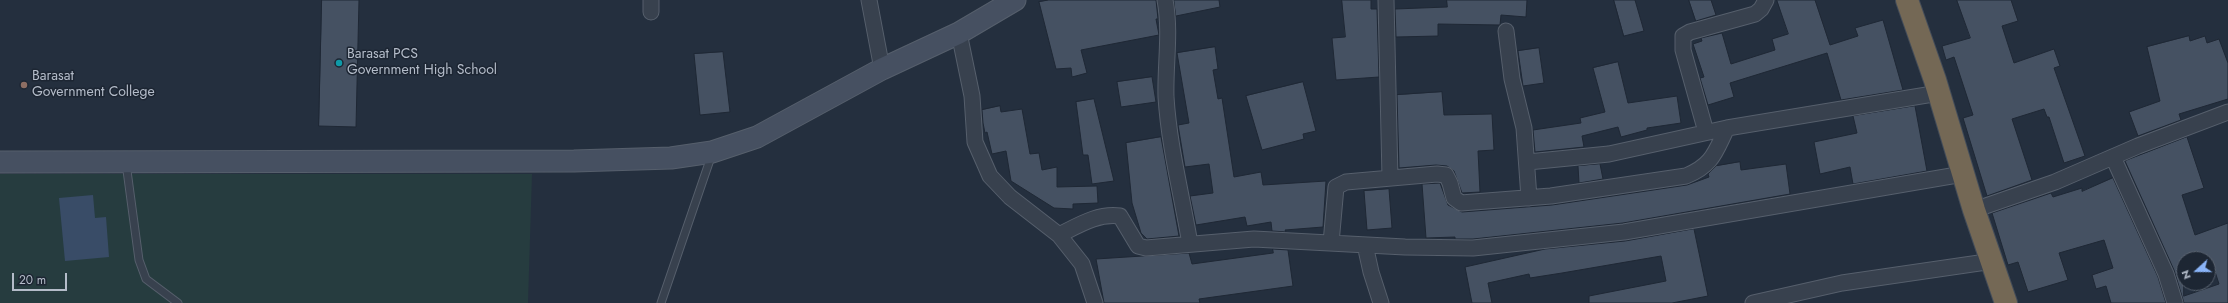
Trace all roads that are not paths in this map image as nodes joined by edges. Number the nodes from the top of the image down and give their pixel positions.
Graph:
1 (869, 0) edge
2 (1015, 0) edge
3 (1165, 0) edge
4 (1386, 0) edge
5 (1766, 0) edge
6 (1908, 0) edge
7 (1506, 31) dead end
8 (959, 33) junction
9 (882, 69) junction
10 (1939, 93) junction
11 (2228, 112) edge
12 (1727, 128) junction
13 (1706, 132) junction
14 (712, 152) junction
15 (2113, 157) junction
16 (126, 161) junction
17 (0, 162) edge
18 (1528, 162) junction
19 (1963, 174) junction
20 (1390, 178) junction
21 (1529, 198) junction
22 (1974, 210) junction
23 (1059, 235) junction
24 (1331, 242) junction
25 (1190, 244) junction
26 (1365, 245) junction
27 (1993, 261) junction
28 (1780, 300) edge
29 (178, 303) edge
30 (661, 303) edge
31 (1095, 303) edge
32 (1381, 303) edge
33 (1753, 303) edge
34 (2006, 303) edge
35 (2175, 303) edge

1 - 9 street
2 - 8 street
3 - 25 street
4 - 20 street
5 - 13 street
6 - 10 highway
7 - 18 street
8 - 9 street
8 - 23 street
9 - 14 street
10 - 12 street
10 - 19 highway
11 - 15 street
12 - 13 street
12 - 21 street
13 - 18 street
14 - 16 street
14 - 30 lane
15 - 22 street
15 - 35 street
16 - 17 street
16 - 29 lane
18 - 21 street
19 - 22 highway
19 - 26 street
20 - 21 street
20 - 24 street
22 - 27 highway
23 - 25 street
23 - 31 street
24 - 25 street
24 - 26 street
26 - 32 street
27 - 28 street
27 - 34 highway
28 - 33 street

